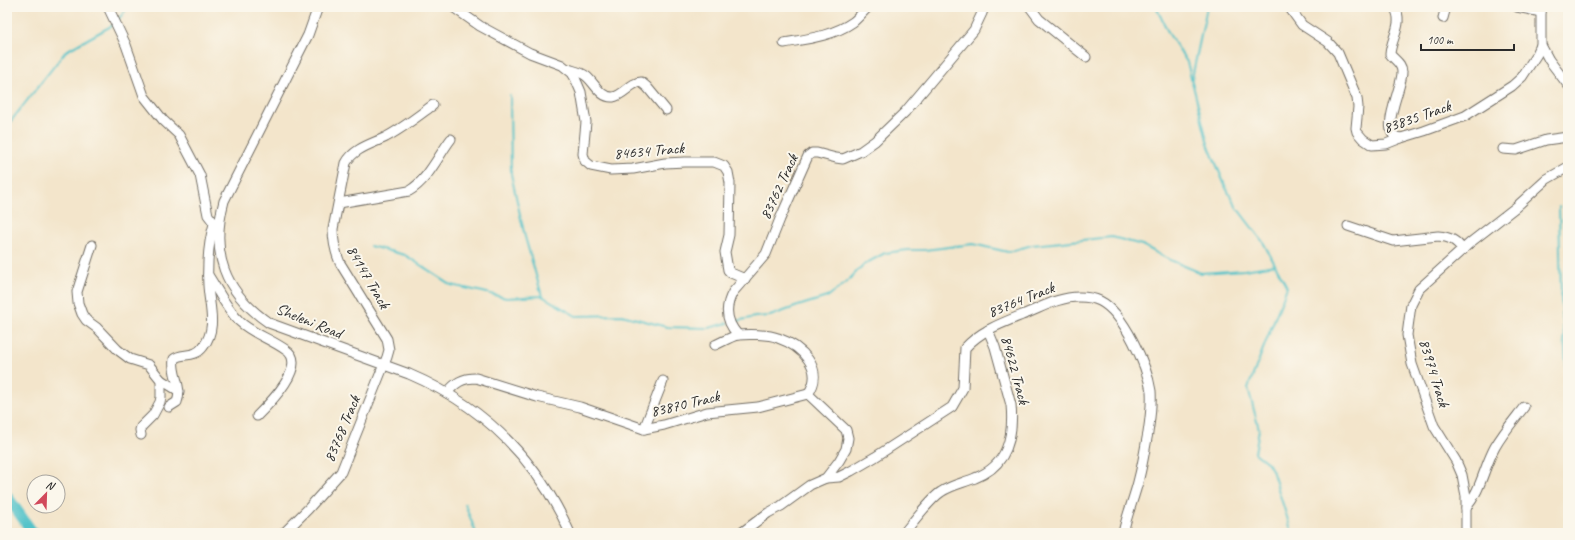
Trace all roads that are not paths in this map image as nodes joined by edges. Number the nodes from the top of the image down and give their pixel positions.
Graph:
1 (108, 7) edge
2 (318, 7) edge
3 (453, 7) edge
4 (868, 7) edge
5 (984, 7) edge
6 (1030, 7) edge
7 (1289, 7) edge
8 (1394, 7) edge
9 (1446, 7) edge
10 (1517, 7) edge
11 (1541, 9) edge
12 (1443, 18) dead end
13 (784, 43) dead end
14 (1541, 45) junction
15 (1086, 57) dead end
16 (567, 68) junction
17 (1568, 85) edge
18 (432, 105) dead end
19 (666, 110) dead end
20 (1568, 137) edge
21 (1400, 138) junction
22 (451, 139) dead end
23 (1503, 149) dead end
24 (1568, 167) edge
25 (339, 203) junction
26 (216, 226) junction
27 (1348, 226) dead end
28 (92, 245) dead end
29 (1463, 250) junction
30 (208, 275) junction
31 (744, 279) junction
32 (988, 330) junction
33 (738, 335) junction
34 (715, 345) dead end
35 (384, 365) junction
36 (160, 380) junction
37 (663, 381) dead end
38 (179, 391) junction
39 (447, 393) junction
40 (808, 394) junction
41 (1524, 407) dead end
42 (169, 408) dead end
43 (257, 416) dead end
44 (644, 429) junction
45 (141, 435) dead end
46 (826, 478) junction
47 (1466, 508) junction
48 (284, 533) edge
49 (570, 533) edge
50 (741, 533) edge
51 (904, 533) edge
52 (1123, 533) edge
53 (1466, 533) edge

1 - 26 street
2 - 26 street, Sheleni Road
3 - 16 street
4 - 13 street
5 - 31 street, 83762 Track
6 - 15 street
7 - 21 street, 83835 Track
8 - 21 street
9 - 12 street
10 - 11 street
11 - 14 street
14 - 17 street
14 - 21 street, 83835 Track
16 - 19 street
16 - 31 street, 84634 Track
18 - 25 street, 84147 Track
20 - 23 street
22 - 25 street
24 - 29 street, 83974 Track
25 - 35 street, 84147 Track
26 - 30 street
26 - 35 street, Sheleni Road
27 - 29 street
28 - 36 street
29 - 47 street, 83974 Track
30 - 38 street
30 - 43 street
31 - 33 street, 83762 Track
32 - 46 street, 83764 Track
32 - 51 street, 84622 Track
32 - 52 street, 83764 Track
33 - 34 street
33 - 40 street
35 - 39 street, Sheleni Road
35 - 48 street, 83768 Track
36 - 38 street
36 - 45 street
37 - 44 street
38 - 42 street
39 - 44 street, 83870 Track
39 - 49 street, Sheleni Road
40 - 44 street, 83870 Track
40 - 46 street
41 - 47 street
46 - 50 street
47 - 53 street, 83974 Track

